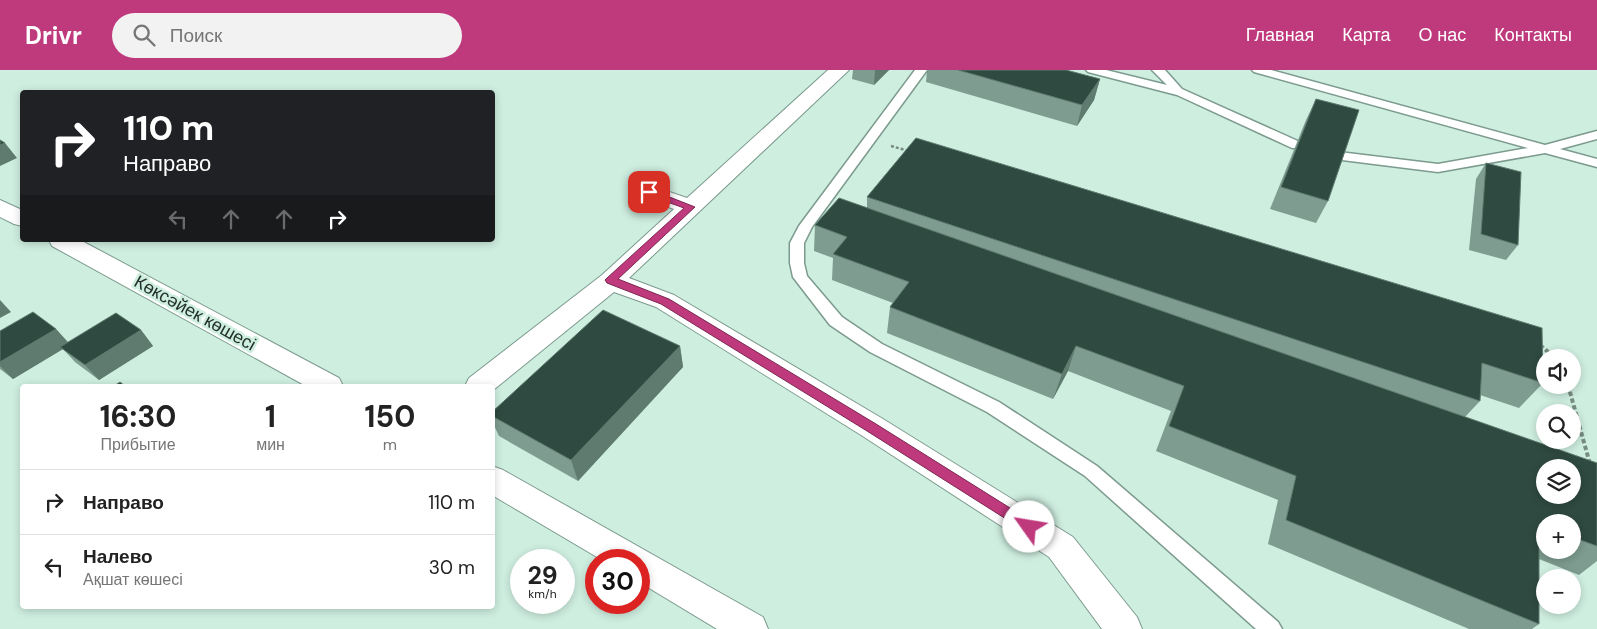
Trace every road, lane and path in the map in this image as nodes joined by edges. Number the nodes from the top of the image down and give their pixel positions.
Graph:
1 (839, 70) edge
2 (921, 70) edge
3 (1092, 70) edge
4 (1158, 70) edge
5 (1258, 70) edge
6 (1181, 92) junction
7 (1597, 135) edge
8 (871, 140) junction
9 (1296, 145) edge
10 (1544, 149) junction
11 (910, 151) edge
12 (1339, 156) edge
13 (1597, 164) edge
14 (649, 192) dead end
15 (0, 207) edge
16 (690, 207) junction
17 (20, 218) edge
18 (65, 242) edge
19 (611, 280) junction
20 (1536, 342) edge
21 (1544, 349) edge
22 (325, 384) edge
23 (481, 384) edge
24 (1571, 394) edge
25 (1592, 469) edge
26 (495, 480) edge
27 (613, 549) edge
28 (650, 570) edge
29 (750, 629) edge
30 (1124, 629) edge
31 (1271, 629) edge

1 - 16 street
2 - 8 lane
3 - 6 lane
4 - 6 lane
5 - 10 lane
6 - 9 lane
7 - 10 lane
8 - 11 path
8 - 31 lane
10 - 12 lane
10 - 13 lane
14 - 16 street
15 - 17 street
16 - 19 street
18 - 22 street, Көксәйек көшесі
19 - 23 street
19 - 30 street
20 - 21 path
24 - 25 path
26 - 27 street
28 - 29 street

